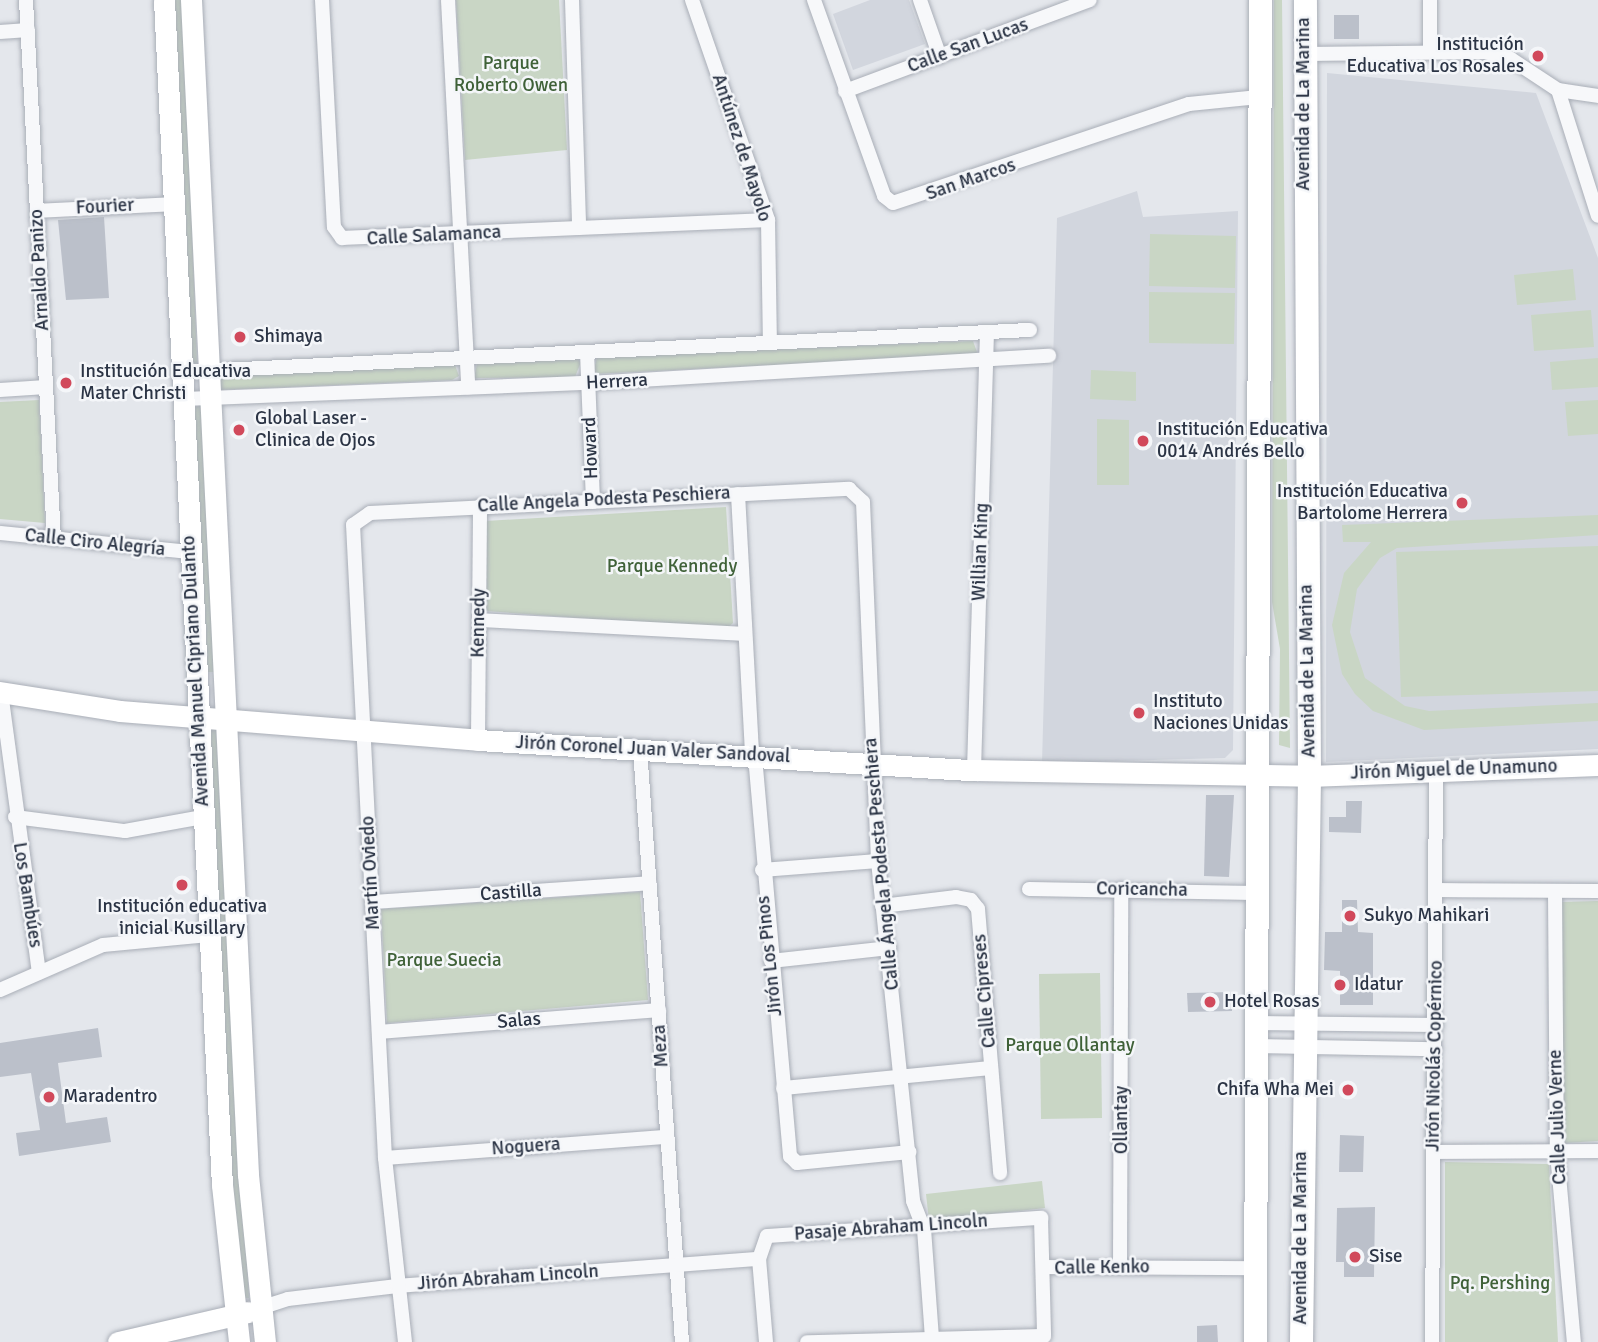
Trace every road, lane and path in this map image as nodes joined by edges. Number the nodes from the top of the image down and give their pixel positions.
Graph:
1 (26, 0) edge
2 (164, 0) edge
3 (191, 0) edge
4 (322, 0) edge
5 (448, 0) edge
6 (572, 0) edge
7 (692, 0) edge
8 (814, 0) edge
9 (920, 0) edge
10 (1090, 0) edge
11 (1260, 0) edge
12 (1305, 0) edge
13 (1430, 0) edge
14 (28, 30) junction
15 (0, 32) edge
16 (1430, 51) junction
17 (1305, 54) junction
18 (940, 57) junction
19 (1558, 90) junction
20 (845, 91) junction
21 (1598, 96) edge
22 (1259, 97) junction
23 (174, 204) junction
24 (37, 211) junction
25 (1598, 216) edge
26 (768, 220) junction
27 (579, 228) junction
28 (460, 235) junction
29 (1030, 330) dead end
30 (987, 334) junction
31 (770, 343) junction
32 (587, 352) junction
33 (1049, 356) dead end
34 (466, 358) junction
35 (986, 361) junction
36 (209, 371) junction
37 (183, 372) junction
38 (588, 383) junction
39 (46, 387) junction
40 (468, 387) junction
41 (0, 390) edge
42 (210, 398) junction
43 (184, 399) junction
44 (738, 494) junction
45 (861, 496) joint
46 (593, 502) junction
47 (481, 506) junction
48 (352, 529) joint
49 (0, 533) edge
50 (54, 539) junction
51 (190, 552) junction
52 (479, 620) junction
53 (744, 634) junction
54 (0, 692) edge
55 (198, 717) junction
56 (226, 719) junction
57 (365, 730) junction
58 (478, 740) junction
59 (640, 749) junction
60 (754, 756) junction
61 (872, 764) junction
62 (1598, 765) edge
63 (974, 770) junction
64 (1436, 771) junction
65 (1254, 775) junction
66 (1309, 776) junction
67 (15, 817) junction
68 (203, 817) junction
69 (878, 861) junction
70 (762, 870) junction
71 (649, 883) junction
72 (1029, 889) dead end
73 (1121, 889) junction
74 (1437, 890) junction
75 (1555, 891) junction
76 (1598, 891) edge
77 (1254, 893) junction
78 (373, 902) junction
79 (882, 906) junction
80 (209, 935) junction
81 (889, 948) junction
82 (771, 961) junction
83 (39, 972) junction
84 (0, 990) edge
85 (659, 1010) junction
86 (1436, 1025) junction
87 (379, 1032) junction
88 (1254, 1035) junction
89 (1303, 1035) junction
90 (1435, 1049) junction
91 (991, 1068) junction
92 (901, 1077) junction
93 (783, 1088) junction
94 (667, 1137) junction
95 (1598, 1151) edge
96 (909, 1152) junction
97 (1434, 1152) junction
98 (1557, 1153) junction
99 (385, 1158) junction
100 (1000, 1173) dead end
101 (924, 1229) junction
102 (759, 1259) junction
103 (677, 1265) junction
104 (1046, 1267) junction
105 (1120, 1267) junction
106 (1255, 1268) junction
107 (397, 1286) junction
108 (260, 1308) junction
109 (236, 1316) junction
110 (932, 1339) junction
111 (118, 1342) edge
112 (239, 1342) edge
113 (265, 1342) edge
114 (405, 1342) edge
115 (682, 1342) edge
116 (766, 1342) edge
117 (807, 1342) edge
118 (1255, 1342) edge
119 (1301, 1342) edge
120 (1432, 1342) edge
121 (1574, 1342) edge

1 - 14 street, Arnaldo Panizo
2 - 23 main road, Avenida Manuel Cipriano Dulanto
3 - 36 main road, Avenida Manuel Cipriano Dulanto
4 - 28 street, Calle Salamanca
5 - 28 street
6 - 27 street
7 - 26 street, Antúnez de Mayolo
8 - 20 street, San Marcos
9 - 18 street
10 - 18 street, Calle San Lucas
11 - 22 main road
12 - 17 main road, Avenida de La Marina
13 - 16 street
14 - 15 street
14 - 24 street, Arnaldo Panizo
16 - 17 street
16 - 19 street
17 - 66 main road, Avenida de La Marina
18 - 20 street, Calle San Lucas
19 - 21 street
19 - 25 street
20 - 22 street, San Marcos
22 - 65 main road
23 - 24 street, Fourier
23 - 37 main road, Avenida Manuel Cipriano Dulanto
24 - 39 street, Arnaldo Panizo
26 - 27 street, Calle Salamanca
26 - 31 street, Antúnez de Mayolo
27 - 28 street, Calle Salamanca
28 - 34 street
29 - 30 street, Herrera
30 - 31 street, Herrera
30 - 35 street, Willian King
31 - 32 street, Herrera
32 - 34 street, Herrera
32 - 38 street, Howard
33 - 35 street, Herrera
34 - 36 street, Herrera
34 - 40 street
35 - 38 street, Herrera
35 - 63 street, Willian King
36 - 37 street, Herrera
36 - 42 main road, Avenida Manuel Cipriano Dulanto
37 - 43 main road, Avenida Manuel Cipriano Dulanto
38 - 40 street, Herrera
38 - 46 street, Howard
39 - 41 street
39 - 50 street, Arnaldo Panizo
40 - 42 street, Herrera
42 - 43 street, Herrera
42 - 56 main road, Avenida Manuel Cipriano Dulanto
43 - 51 main road, Avenida Manuel Cipriano Dulanto
44 - 45 street, Calle Angela Podesta Peschiera
44 - 46 street, Calle Angela Podesta Peschiera
44 - 53 street, Jirón Los Pinos
45 - 61 street, Calle Ángela Podesta Peschiera
46 - 47 street, Calle Angela Podesta Peschiera
47 - 48 street, Calle Angela Podesta Peschiera
47 - 52 street, Kennedy
48 - 57 street, Martín Oviedo
49 - 50 street, Calle Ciro Alegría
50 - 51 street, Calle Ciro Alegría
51 - 55 main road, Avenida Manuel Cipriano Dulanto
52 - 53 street
52 - 58 street, Kennedy
53 - 60 street, Jirón Los Pinos
54 - 55 main road, Jirón Coronel Juan Valer Sandoval
54 - 67 street, Los Bambúes
55 - 56 main road, Jirón Coronel Juan Valer Sandoval
55 - 68 main road, Avenida Manuel Cipriano Dulanto
56 - 57 main road, Jirón Coronel Juan Valer Sandoval
56 - 108 main road, Avenida Manuel Cipriano Dulanto
57 - 58 main road, Jirón Coronel Juan Valer Sandoval
57 - 78 street, Martín Oviedo
58 - 59 main road, Jirón Coronel Juan Valer Sandoval
59 - 60 main road, Jirón Coronel Juan Valer Sandoval
59 - 71 street, Meza
60 - 61 main road, Jirón Coronel Juan Valer Sandoval
60 - 70 street, Jirón Los Pinos
61 - 63 main road, Jirón Coronel Juan Valer Sandoval
61 - 69 street, Calle Ángela Podesta Peschiera
62 - 64 main road, Jirón Miguel de Unamuno
63 - 65 main road, Jirón Coronel Juan Valer Sandoval
64 - 66 main road, Jirón Miguel de Unamuno
64 - 74 street, Jirón Nicolás Copérnico
65 - 66 main road, Jirón Coronel Juan Valer Sandoval
65 - 77 main road
66 - 89 main road, Avenida de La Marina
67 - 68 street
67 - 83 street, Los Bambúes
68 - 80 main road, Avenida Manuel Cipriano Dulanto
69 - 70 street
69 - 79 street, Calle Ángela Podesta Peschiera
70 - 82 street, Jirón Los Pinos
71 - 78 street, Castilla
71 - 85 street, Meza
72 - 73 street, Coricancha
73 - 77 street, Coricancha
73 - 105 street, Ollantay
74 - 75 street
74 - 86 street, Jirón Nicolás Copérnico
75 - 76 street
75 - 98 street, Calle Julio Verne
77 - 88 main road
78 - 87 street, Martín Oviedo
79 - 81 street, Calle Ángela Podesta Peschiera
79 - 91 street, Calle Cipreses
80 - 83 street
80 - 109 main road, Avenida Manuel Cipriano Dulanto
81 - 82 street
81 - 92 street, Calle Ángela Podesta Peschiera
82 - 93 street, Jirón Los Pinos
83 - 84 street
85 - 87 street, Salas
85 - 94 street, Meza
86 - 89 street
86 - 90 street, Jirón Nicolás Copérnico
87 - 99 street, Martín Oviedo
88 - 89 street
88 - 89 street
88 - 106 main road
89 - 90 street
89 - 119 main road, Avenida de La Marina
90 - 97 street, Jirón Nicolás Copérnico
91 - 92 street
91 - 100 street, Calle Cipreses
92 - 93 street
92 - 96 street, Calle Ángela Podesta Peschiera
93 - 96 street, Jirón Los Pinos
94 - 99 street, Noguera
94 - 103 street, Meza
95 - 98 street
96 - 101 street, Calle Ángela Podesta Peschiera
97 - 98 street
97 - 120 street, Jirón Nicolás Copérnico
98 - 121 street, Calle Julio Verne
99 - 107 street, Martín Oviedo
101 - 102 street, Pasaje Abraham Lincoln
101 - 104 street, Pasaje Abraham Lincoln
101 - 110 street
102 - 103 street, Jirón Abraham Lincoln
102 - 116 street
103 - 107 street, Jirón Abraham Lincoln
103 - 115 street, Meza
104 - 105 street, Calle Kenko
104 - 110 street, Calle Kenko
105 - 106 street, Calle Kenko
106 - 118 main road
107 - 108 street, Jirón Abraham Lincoln
107 - 114 street, Martín Oviedo
108 - 109 main road
108 - 113 main road, Avenida Manuel Cipriano Dulanto
109 - 111 main road
109 - 112 main road, Avenida Manuel Cipriano Dulanto
110 - 117 street, Calle Kenko

